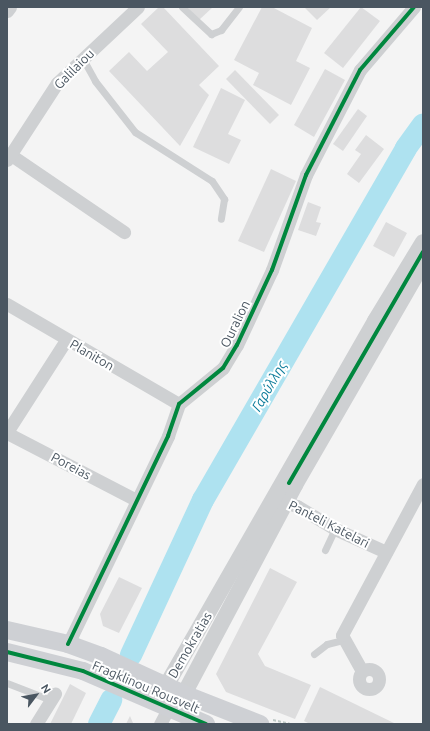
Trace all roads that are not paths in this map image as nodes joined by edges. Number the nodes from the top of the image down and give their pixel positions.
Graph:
1 (10, 7) edge
2 (138, 7) edge
3 (182, 7) edge
4 (239, 7) edge
5 (414, 7) edge
6 (7, 11) edge
7 (83, 59) junction
8 (9, 157) edge
9 (221, 219) dead end
10 (124, 232) dead end
11 (423, 242) edge
12 (423, 264) edge
13 (7, 304) edge
14 (66, 340) junction
15 (179, 404) junction
16 (7, 432) edge
17 (423, 484) edge
18 (136, 500) junction
19 (279, 501) junction
20 (335, 529) junction
21 (325, 550) dead end
22 (386, 552) junction
23 (7, 630) edge
24 (343, 640) junction
25 (68, 644) junction
26 (7, 652) edge
27 (314, 654) dead end
28 (362, 671) dead end
29 (7, 683) edge
30 (166, 686) junction
31 (184, 694) junction
32 (53, 697) joint
33 (164, 717) edge
34 (36, 724) edge
35 (206, 724) edge
36 (260, 724) edge

1 - 6 street
2 - 7 street, Galilaiou
3 - 4 lane
5 - 15 street, Ouralion
7 - 8 street, Galilaiou
7 - 9 lane
8 - 10 street
11 - 19 street, Demokratias
12 - 19 street, Demokratias
13 - 14 street, Planiton
14 - 15 street, Planiton
14 - 16 street
15 - 18 street
16 - 18 street, Poreias
17 - 22 street, Panteli Katelari
18 - 25 street
19 - 20 street, Panteli Katelari
19 - 30 street, Demokratias
19 - 31 street, Demokratias
20 - 21 lane
20 - 22 street, Panteli Katelari
22 - 24 street, Panteli Katelari
23 - 25 main road, Fragklinou Rousvelt
24 - 27 lane
24 - 28 street
25 - 30 main road, Fragklinou Rousvelt
26 - 33 main road, Fragklinou Rousvelt
29 - 32 lane
30 - 31 main road, Fragklinou Rousvelt
30 - 33 street, Demokratias
31 - 33 street, Demokratias
31 - 36 main road, Fragklinou Rousvelt
32 - 34 street
33 - 35 main road, Fragklinou Rousvelt

